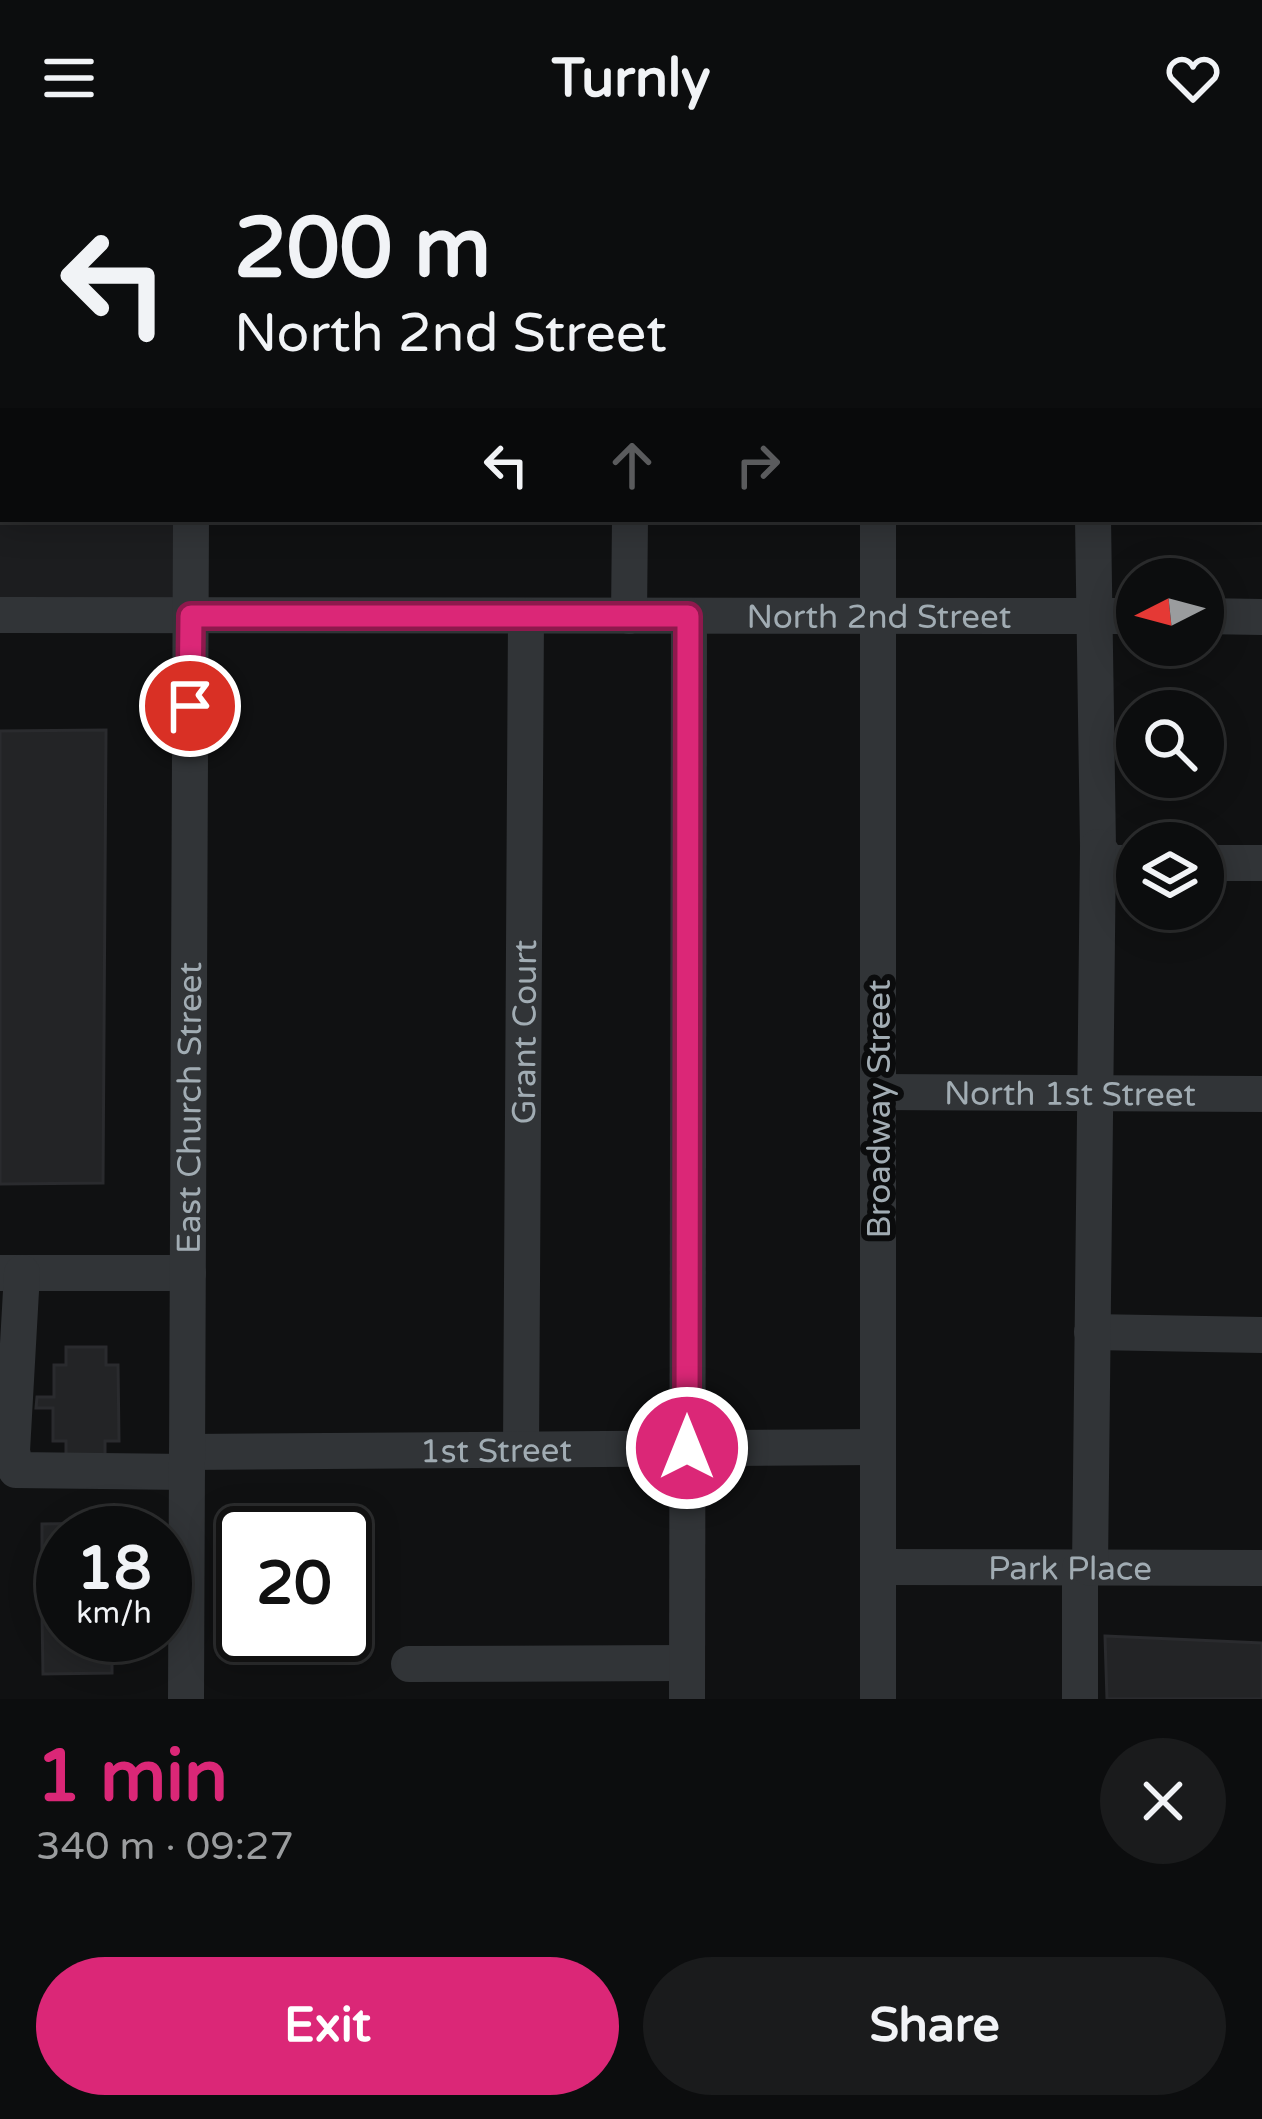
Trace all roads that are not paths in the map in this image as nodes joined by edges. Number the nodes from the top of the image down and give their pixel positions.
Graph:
1 (191, 522) edge
2 (630, 522) edge
3 (878, 522) edge
4 (1093, 522) edge
5 (0, 615) edge
6 (191, 616) junction
7 (526, 616) junction
8 (628, 616) junction
9 (688, 616) junction
10 (878, 616) junction
11 (1094, 616) junction
12 (1116, 616) edge
13 (1224, 616) edge
14 (1262, 616) edge
15 (1098, 847) junction
16 (1116, 862) edge
17 (1224, 863) edge
18 (1262, 863) edge
19 (878, 1092) junction
20 (1093, 1093) junction
21 (1262, 1094) edge
22 (11, 1273) edge
23 (188, 1273) junction
24 (1092, 1332) junction
25 (1262, 1335) edge
26 (878, 1447) junction
27 (687, 1448) junction
28 (521, 1449) junction
29 (187, 1462) junction
30 (878, 1567) junction
31 (1085, 1568) junction
32 (1262, 1568) edge
33 (409, 1664) dead end
34 (687, 1681) edge
35 (186, 1699) edge
36 (878, 1699) edge
37 (1080, 1699) edge

1 - 6 street, East Church Street
2 - 8 street
3 - 10 street, Broadway Street
4 - 11 street
5 - 6 street, North 2nd Street
6 - 7 street, North 2nd Street
6 - 23 street, East Church Street
7 - 8 street, North 2nd Street
7 - 28 street, Grant Court
8 - 9 street, North 2nd Street
9 - 10 street, North 2nd Street
9 - 27 street
10 - 11 street, North 2nd Street
10 - 19 street, Broadway Street
11 - 12 street, North 2nd Street
11 - 15 street
13 - 14 street
15 - 16 street
15 - 20 street
17 - 18 street
19 - 20 street, North 1st Street
19 - 26 street, Broadway Street
20 - 21 street, North 1st Street
20 - 24 street
22 - 23 street
22 - 29 street, 1st Street
23 - 29 street, East Church Street
24 - 25 street
24 - 31 street
26 - 27 street, 1st Street
26 - 30 street, Broadway Street
27 - 28 street, 1st Street
27 - 34 street
28 - 29 street, 1st Street
29 - 35 street, East Church Street
30 - 31 street, Park Place
30 - 36 street, Broadway Street
31 - 32 street, Park Place
31 - 37 street
33 - 34 street

